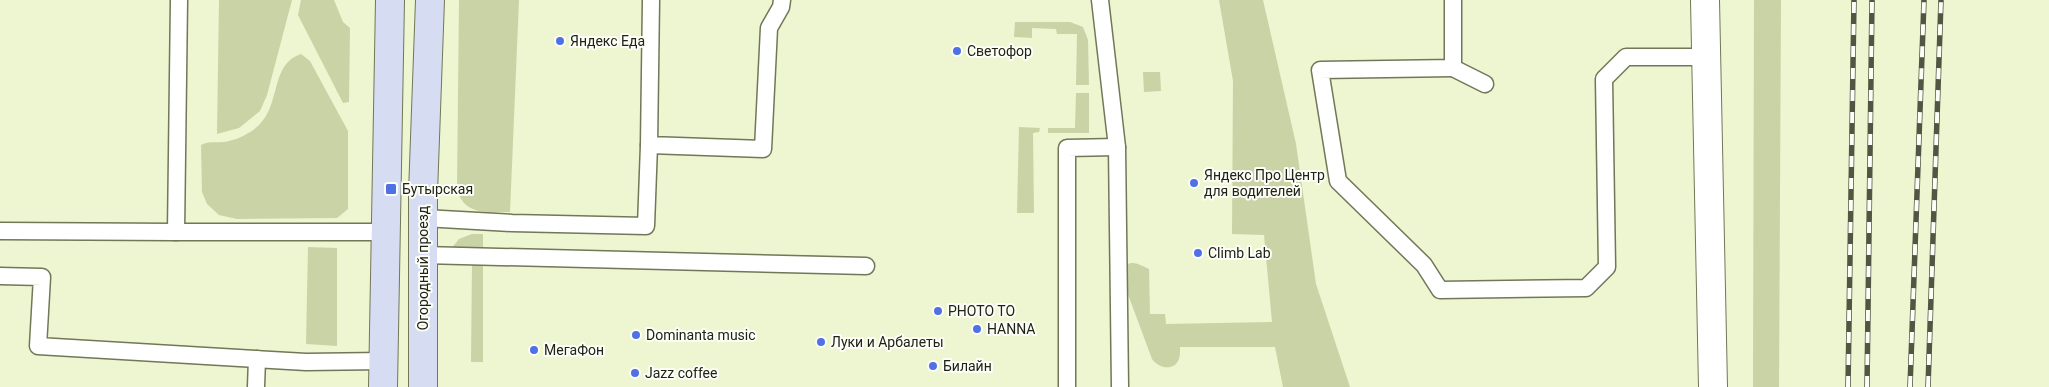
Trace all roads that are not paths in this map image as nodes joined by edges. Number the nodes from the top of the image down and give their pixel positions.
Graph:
1 (179, 0) edge
2 (390, 0) edge
3 (430, 0) edge
4 (651, 0) edge
5 (782, 0) edge
6 (1100, 0) edge
7 (1453, 0) edge
8 (1705, 0) edge
9 (1708, 58) junction
10 (1453, 68) junction
11 (1485, 84) dead end
12 (649, 145) junction
13 (1117, 147) junction
14 (424, 218) junction
15 (0, 232) edge
16 (176, 232) junction
17 (385, 232) junction
18 (424, 255) junction
19 (866, 266) dead end
20 (0, 276) edge
21 (256, 359) junction
22 (383, 374) edge
23 (256, 387) edge
24 (423, 387) edge
25 (1067, 387) edge
26 (1120, 387) edge
27 (1713, 387) edge

1 - 16 lane
2 - 17 main road
3 - 14 main road, Огородный проезд
4 - 12 lane
5 - 12 lane
6 - 13 lane
7 - 10 lane
8 - 9 street
9 - 10 lane
9 - 27 street
10 - 11 lane
12 - 14 lane
13 - 25 lane
13 - 26 lane
14 - 18 main road, Огородный проезд
15 - 16 lane
16 - 17 lane
17 - 22 main road
18 - 19 lane
18 - 24 main road, Огородный проезд
20 - 21 lane
21 - 22 lane
21 - 23 lane

